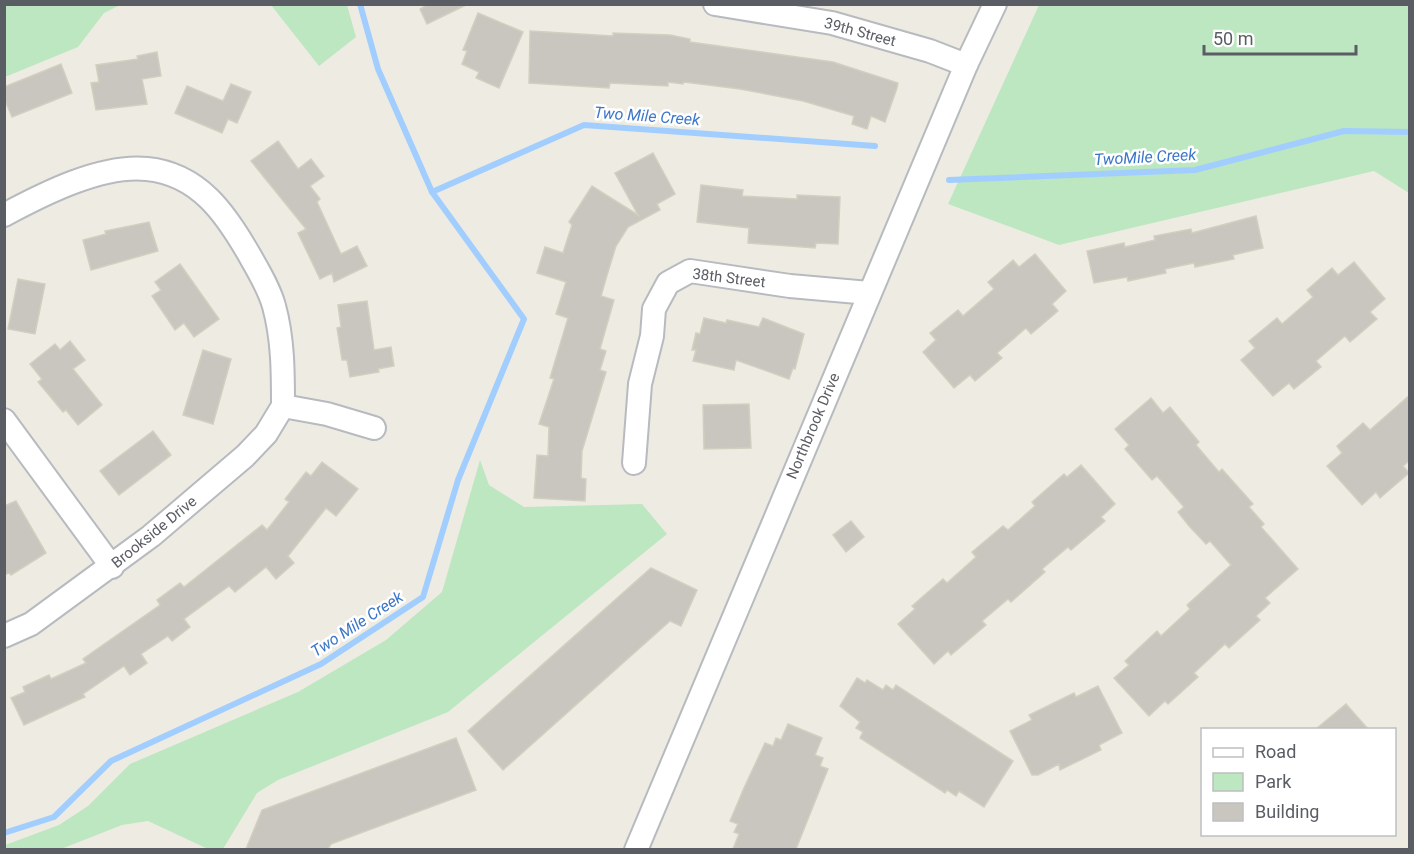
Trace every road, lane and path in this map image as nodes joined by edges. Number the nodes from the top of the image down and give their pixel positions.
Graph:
1 (715, 4) edge
2 (995, 4) edge
3 (966, 65) junction
4 (4, 215) edge
5 (869, 293) junction
6 (283, 406) junction
7 (4, 420) edge
8 (374, 428) dead end
9 (634, 463) dead end
10 (112, 567) junction
11 (4, 636) edge
12 (636, 849) edge

1 - 3 street, 39th Street
2 - 3 street, Northbrook Drive
3 - 5 street, Northbrook Drive
4 - 6 street
5 - 9 street, 38th Street
5 - 12 street, Northbrook Drive
6 - 8 street
6 - 10 street, Brookside Drive
7 - 10 street
10 - 11 street, Brookside Drive

